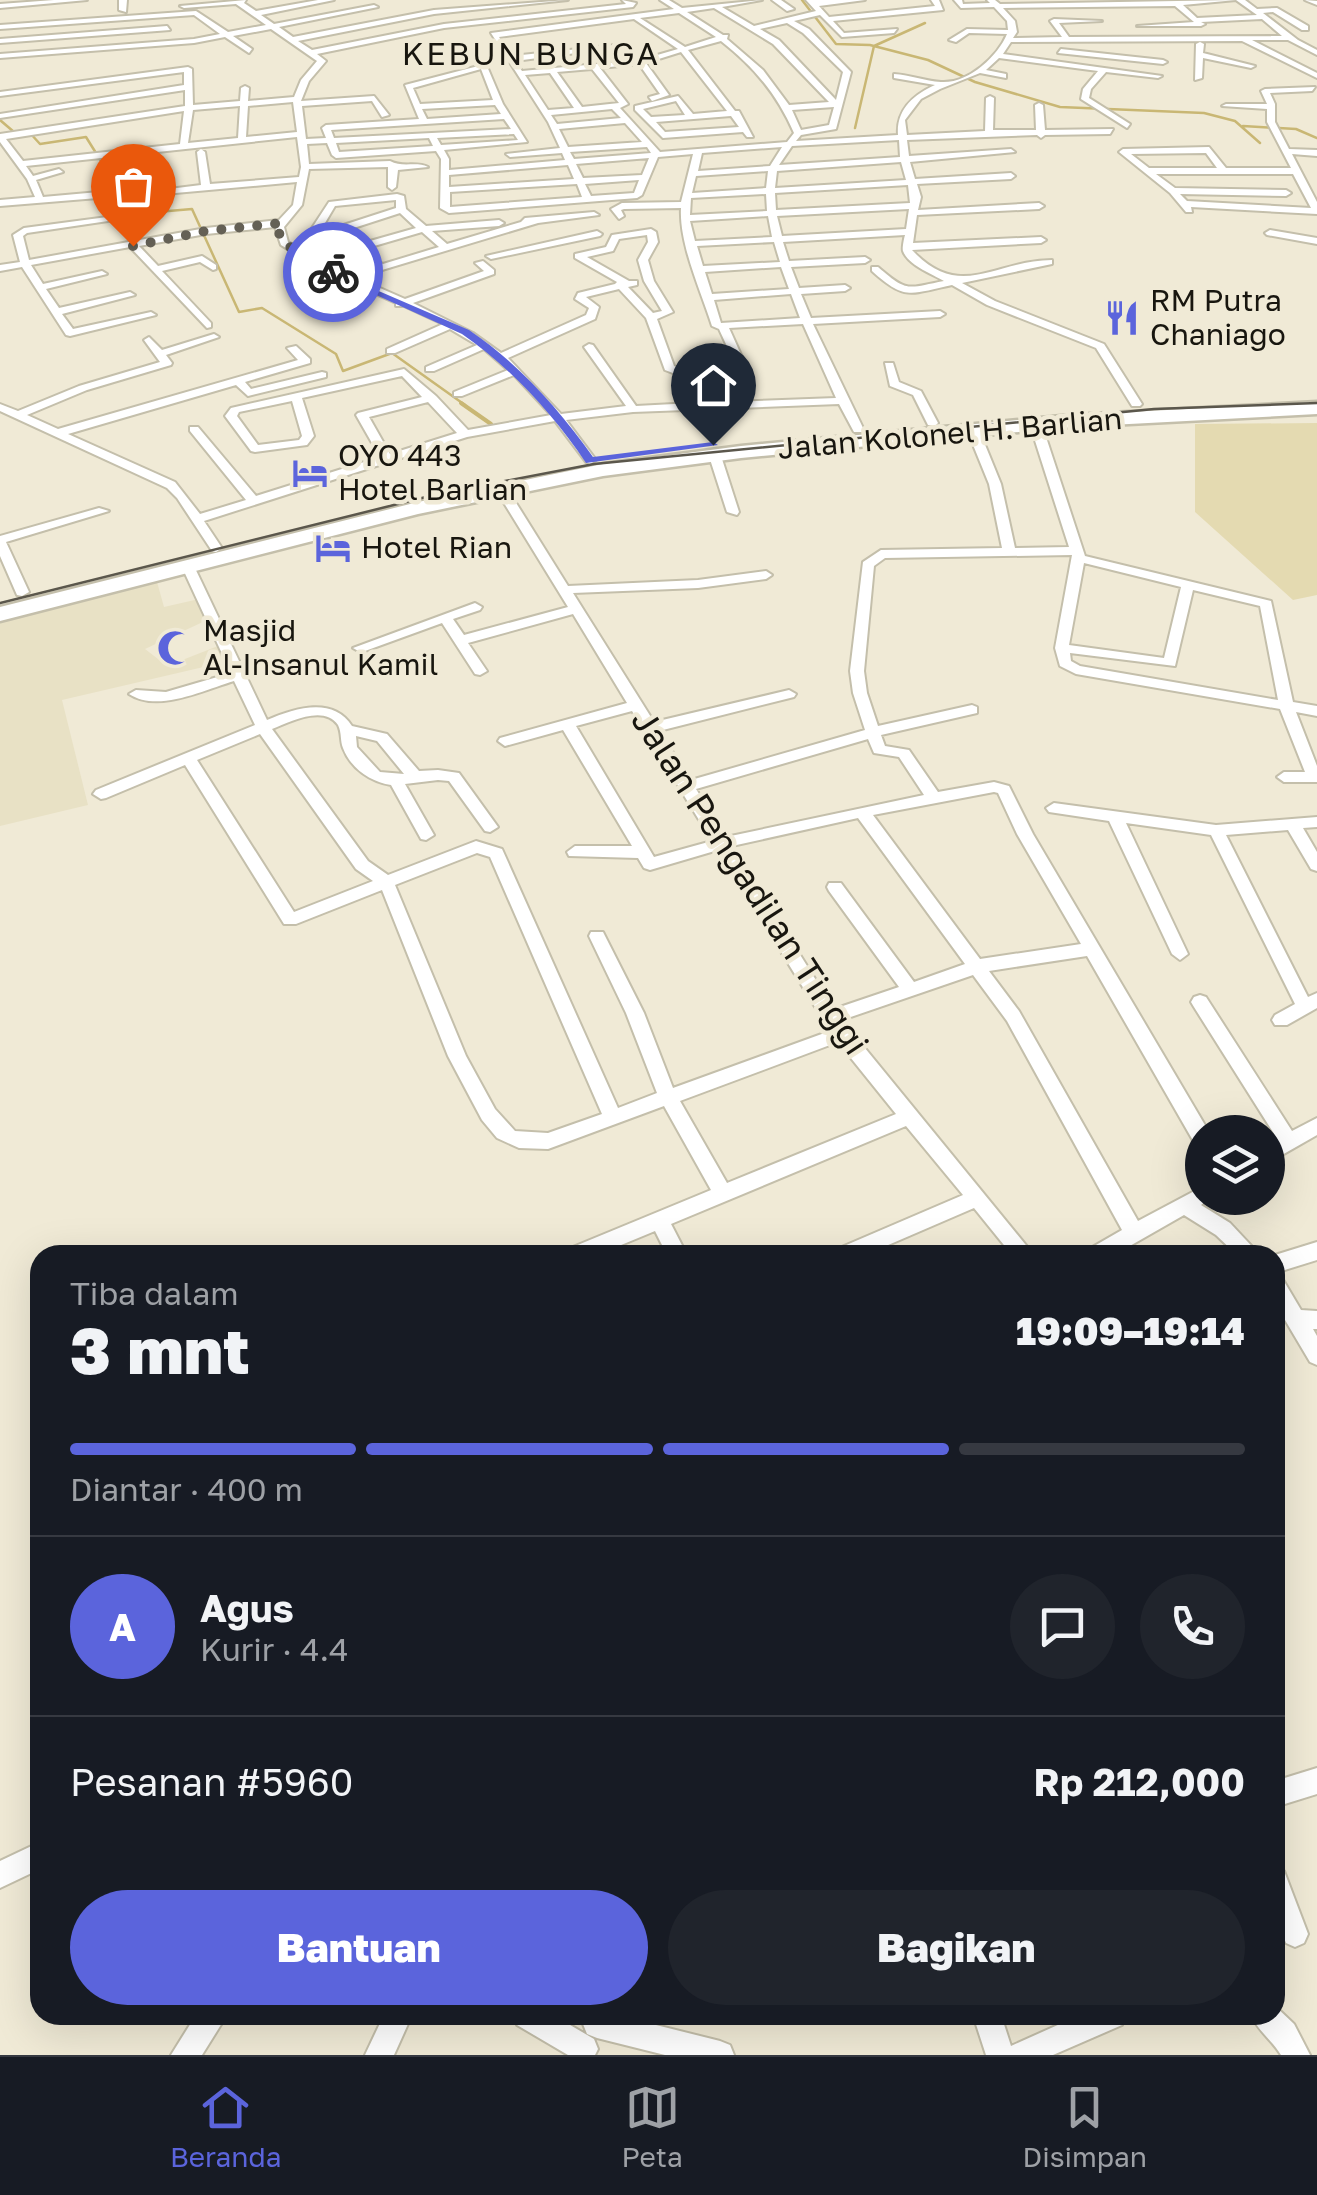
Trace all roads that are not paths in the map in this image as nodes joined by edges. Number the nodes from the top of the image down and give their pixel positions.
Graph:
1 (82, 0) edge
2 (123, 0) edge
3 (254, 0) edge
4 (330, 0) edge
5 (365, 0) edge
6 (463, 0) edge
7 (564, 0) edge
8 (626, 0) edge
9 (664, 0) edge
10 (708, 0) edge
11 (758, 0) edge
12 (776, 0) edge
13 (861, 0) edge
14 (935, 0) edge
15 (958, 0) edge
16 (1236, 0) edge
17 (1309, 0) edge
18 (236, 1) edge
19 (547, 1) edge
20 (744, 1) edge
21 (1216, 1) edge
22 (1078, 2) edge
23 (1175, 2) edge
24 (506, 3) edge
25 (1124, 3) edge
26 (1201, 3) junction
27 (425, 4) dead end
28 (996, 4) edge
29 (1317, 4) edge
30 (1156, 5) junction
31 (0, 6) edge
32 (374, 7) junction
33 (718, 7) junction
34 (474, 8) junction
35 (790, 9) dead end
36 (123, 10) junction
37 (818, 10) edge
38 (1230, 10) dead end
39 (434, 12) junction
40 (684, 12) junction
41 (253, 14) junction
42 (562, 14) junction
43 (1261, 14) junction
44 (1166, 16) dead end
45 (637, 18) junction
46 (1222, 18) dead end
47 (106, 19) junction
48 (390, 21) junction
49 (784, 21) junction
50 (1098, 21) dead end
51 (2, 24) edge
52 (597, 24) junction
53 (1208, 24) dead end
54 (444, 26) junction
55 (1142, 26) junction
56 (273, 27) junction
57 (167, 28) dead end
58 (755, 28) junction
59 (1305, 28) dead end
60 (824, 29) dead end
61 (340, 30) junction
62 (806, 31) junction
63 (894, 31) dead end
64 (106, 33) junction
65 (230, 35) junction
66 (723, 36) junction
67 (1286, 38) junction
68 (1009, 39) junction
69 (290, 40) junction
70 (954, 40) dead end
71 (1245, 40) junction
72 (2, 41) edge
73 (1068, 41) junction
74 (1086, 41) junction
75 (1164, 41) junction
76 (1200, 41) junction
77 (360, 43) junction
78 (518, 44) dead end
79 (500, 46) junction
80 (626, 46) junction
81 (106, 48) junction
82 (682, 48) junction
83 (250, 50) dead end
84 (828, 51) junction
85 (1314, 52) edge
86 (1081, 53) junction
87 (309, 54) junction
88 (995, 55) junction
89 (1200, 55) junction
90 (4, 56) edge
91 (191, 59) dead end
92 (510, 59) junction
93 (1294, 59) dead end
94 (642, 61) junction
95 (1163, 62) junction
96 (1251, 66) dead end
97 (595, 67) junction
98 (846, 67) junction
99 (1077, 67) junction
100 (8, 69) dead end
101 (89, 70) dead end
102 (552, 70) junction
103 (1103, 70) junction
104 (980, 71) junction
105 (520, 73) junction
106 (897, 76) dead end
107 (1003, 76) dead end
108 (1158, 76) junction
109 (1317, 76) edge
110 (758, 77) junction
111 (808, 77) junction
112 (1198, 78) dead end
113 (0, 84) edge
114 (940, 84) junction
115 (1149, 86) dead end
116 (187, 87) junction
117 (245, 88) dead end
118 (368, 88) dead end
119 (1315, 91) edge
120 (0, 94) edge
121 (452, 94) dead end
122 (374, 98) junction
123 (990, 98) dead end
124 (298, 101) junction
125 (41, 102) dead end
126 (497, 102) junction
127 (243, 103) junction
128 (455, 104) junction
129 (838, 104) junction
130 (1039, 104) dead end
131 (71, 105) junction
132 (619, 105) junction
133 (418, 106) junction
134 (1226, 106) dead end
135 (1272, 106) junction
136 (189, 108) junction
137 (788, 108) junction
138 (580, 110) junction
139 (546, 113) junction
140 (736, 113) junction
141 (385, 115) dead end
142 (0, 116) edge
143 (509, 116) junction
144 (690, 116) junction
145 (627, 120) junction
146 (650, 120) junction
147 (424, 121) junction
148 (592, 124) junction
149 (1127, 126) dead end
150 (555, 127) junction
151 (746, 129) junction
152 (518, 130) junction
153 (798, 133) junction
154 (989, 133) junction
155 (1041, 135) junction
156 (432, 136) junction
157 (0, 137) edge
158 (302, 138) junction
159 (242, 140) junction
160 (903, 140) junction
161 (330, 141) junction
162 (650, 144) junction
163 (184, 146) junction
164 (758, 146) junction
165 (788, 146) junction
166 (604, 147) junction
167 (567, 150) junction
168 (698, 151) junction
169 (1287, 151) junction
170 (201, 152) dead end
171 (1011, 152) dead end
172 (1123, 152) junction
173 (1317, 153) edge
174 (443, 154) junction
175 (656, 156) junction
176 (905, 161) junction
177 (20, 164) junction
178 (573, 164) junction
179 (424, 167) dead end
180 (394, 168) junction
181 (774, 170) junction
182 (1223, 171) junction
183 (1296, 171) junction
184 (59, 172) dead end
185 (1149, 172) junction
186 (444, 173) junction
187 (304, 174) junction
188 (694, 174) junction
189 (320, 175) dead end
190 (1010, 176) dead end
191 (646, 177) junction
192 (31, 179) junction
193 (580, 181) junction
194 (1247, 181) dead end
195 (90, 182) dead end
196 (912, 184) junction
197 (392, 186) dead end
198 (206, 187) junction
199 (446, 190) junction
200 (1173, 191) junction
201 (142, 192) dead end
202 (770, 192) junction
203 (1257, 192) junction
204 (1286, 193) dead end
205 (110, 194) dead end
206 (92, 195) junction
207 (40, 199) junction
208 (588, 200) junction
209 (687, 201) junction
210 (0, 203) edge
211 (1039, 206) dead end
212 (1271, 207) junction
213 (401, 210) junction
214 (913, 210) junction
215 (772, 214) junction
216 (594, 215) dead end
217 (574, 216) junction
218 (619, 216) dead end
219 (130, 217) dead end
220 (685, 218) junction
221 (112, 219) junction
222 (537, 220) junction
223 (282, 223) junction
224 (422, 229) junction
225 (908, 232) junction
226 (118, 233) dead end
227 (1270, 233) dead end
228 (597, 234) dead end
229 (321, 235) junction
230 (484, 235) junction
231 (583, 237) junction
232 (778, 240) junction
233 (1041, 240) dead end
234 (1317, 241) edge
235 (690, 244) junction
236 (133, 246) junction
237 (906, 246) junction
238 (445, 247) junction
239 (346, 251) junction
240 (508, 252) junction
241 (491, 256) dead end
242 (865, 260) dead end
243 (313, 262) junction
244 (1049, 262) dead end
245 (24, 264) junction
246 (480, 264) dead end
247 (786, 264) junction
248 (213, 267) dead end
249 (0, 268) edge
250 (326, 268) junction
251 (157, 269) junction
252 (697, 269) junction
253 (874, 270) dead end
254 (102, 274) dead end
255 (290, 279) dead end
256 (954, 281) junction
257 (649, 282) junction
258 (623, 283) junction
259 (41, 287) junction
260 (845, 288) dead end
261 (797, 291) junction
262 (130, 295) dead end
263 (706, 297) junction
264 (400, 304) junction
265 (56, 312) junction
266 (940, 314) dead end
267 (151, 315) dead end
268 (651, 317) junction
269 (808, 320) junction
270 (450, 325) junction
271 (207, 326) dead end
272 (724, 328) junction
273 (214, 337) dead end
274 (148, 340) dead end
275 (485, 346) junction
276 (589, 347) dead end
277 (292, 348) dead end
278 (391, 352) dead end
279 (162, 353) junction
280 (500, 358) junction
281 (701, 362) dead end
282 (888, 365) dead end
283 (430, 369) dead end
284 (514, 371) junction
285 (322, 375) dead end
286 (238, 380) junction
287 (458, 394) dead end
288 (432, 398) junction
289 (1317, 398) edge
290 (297, 399) junction
291 (843, 401) junction
292 (1136, 404) junction
293 (699, 406) junction
294 (1183, 406) junction
295 (0, 407) edge
296 (1317, 408) edge
297 (634, 410) junction
298 (20, 414) junction
299 (560, 416) junction
300 (932, 423) junction
301 (1036, 424) junction
302 (194, 429) dead end
303 (858, 430) junction
304 (973, 430) junction
305 (58, 433) junction
306 (465, 434) junction
307 (715, 456) junction
308 (386, 458) junction
309 (590, 460) junction
310 (502, 490) junction
311 (254, 501) junction
312 (103, 512) dead end
313 (733, 512) dead end
314 (198, 519) junction
315 (0, 541) edge
316 (216, 548) junction
317 (1009, 550) junction
318 (1078, 554) junction
319 (188, 567) junction
320 (766, 575) dead end
321 (1188, 583) junction
322 (563, 590) junction
323 (22, 592) junction
324 (0, 598) edge
325 (475, 607) dead end
326 (576, 609) junction
327 (0, 614) edge
328 (444, 617) junction
329 (462, 640) junction
330 (360, 648) dead end
331 (1062, 648) junction
332 (480, 672) dead end
333 (239, 675) junction
334 (136, 694) dead end
335 (789, 694) dead end
336 (636, 705) junction
337 (1287, 708) junction
338 (972, 710) dead end
339 (1317, 711) edge
340 (567, 724) junction
341 (263, 727) junction
342 (651, 728) junction
343 (350, 730) junction
344 (872, 733) junction
345 (505, 741) dead end
346 (189, 759) junction
347 (1316, 776) edge
348 (415, 777) junction
349 (1284, 777) dead end
350 (397, 782) junction
351 (688, 786) junction
352 (101, 794) dead end
353 (934, 800) junction
354 (1054, 808) dead end
355 (862, 812) junction
356 (1114, 815) junction
357 (1317, 822) edge
358 (1292, 824) junction
359 (490, 826) dead end
360 (1216, 830) junction
361 (426, 835) dead end
362 (723, 843) junction
363 (575, 852) dead end
364 (640, 852) junction
365 (1317, 865) edge
366 (384, 881) junction
367 (835, 887) dead end
368 (598, 936) dead end
369 (1091, 950) junction
370 (1180, 954) dead end
371 (978, 966) junction
372 (911, 991) junction
373 (1200, 1002) dead end
374 (1311, 1004) edge
375 (831, 1017) junction
376 (1282, 1020) dead end
377 (841, 1034) junction
378 (668, 1097) junction
379 (1188, 1115) edge
380 (612, 1116) junction
381 (908, 1117) junction
382 (1317, 1126) edge
383 (1289, 1142) junction
384 (1285, 1144) edge
385 (722, 1194) junction
386 (977, 1198) junction
387 (1185, 1205) edge
388 (1208, 1215) edge
389 (660, 1222) junction
390 (1135, 1235) junction
391 (600, 1245) edge
392 (672, 1245) edge
393 (867, 1245) edge
394 (1016, 1245) edge
395 (1116, 1245) edge
396 (1239, 1245) edge
397 (1317, 1251) edge
398 (1285, 1261) edge
399 (1285, 1295) edge
400 (1306, 1319) edge
401 (1317, 1355) edge
402 (1317, 1781) edge
403 (1285, 1791) edge
404 (30, 1860) edge
405 (0, 1875) edge
406 (1285, 1907) edge
407 (1295, 1934) dead end
408 (206, 2025) edge
409 (393, 2025) edge
410 (557, 2025) edge
411 (990, 2025) edge
412 (1089, 2025) edge
413 (1275, 2025) edge
414 (591, 2036) edge
415 (185, 2055) edge
416 (379, 2055) edge
417 (720, 2055) edge
418 (1000, 2055) edge
419 (1021, 2055) edge
420 (1296, 2055) edge

1 - 31 street
2 - 36 street
3 - 18 street
4 - 41 street
5 - 32 street
6 - 34 street
7 - 19 street
8 - 42 street
9 - 40 street
10 - 33 street
11 - 20 street
12 - 35 street
13 - 37 street
14 - 37 street
15 - 28 street
16 - 21 street
16 - 43 street
17 - 29 street
18 - 36 street
18 - 41 street
19 - 24 street
19 - 42 street
20 - 33 street
20 - 49 street
21 - 26 street
21 - 38 street
22 - 25 street
22 - 28 street
23 - 26 street
23 - 30 street
23 - 43 street
24 - 34 street
25 - 30 street
25 - 55 street
26 - 46 street
27 - 39 street
28 - 68 street
30 - 44 street
32 - 48 street
32 - 56 street
33 - 40 street
33 - 58 street
34 - 39 street
36 - 51 street
37 - 49 street
37 - 63 street
39 - 48 street
39 - 54 street
40 - 45 street
40 - 66 street
41 - 56 street
42 - 54 street
43 - 59 street
43 - 67 street
45 - 52 street
45 - 82 street
47 - 51 street
47 - 64 street
47 - 65 street
48 - 61 street
49 - 58 street
49 - 62 street
50 - 73 street
51 - 72 street
52 - 79 street
52 - 80 street
53 - 55 street
54 - 77 street
55 - 75 street
56 - 65 street
56 - 69 street
57 - 64 street
58 - 66 street
58 - 111 street
60 - 62 street
61 - 69 street
61 - 77 street
62 - 84 street
64 - 72 street
64 - 81 street
65 - 81 street
65 - 83 street
66 - 82 street
66 - 110 street
67 - 71 street
67 - 85 street
68 - 70 street
68 - 73 street
68 - 86 street
68 - 88 street
69 - 87 street
71 - 76 street
71 - 109 street
72 - 90 street
73 - 74 street
74 - 75 street
74 - 86 street
75 - 76 street
75 - 95 street
76 - 89 street
77 - 87 street
78 - 79 street
79 - 92 street
80 - 92 street
80 - 94 street
81 - 90 street
81 - 91 street
82 - 94 street
82 - 140 street
84 - 98 street
84 - 98 street
85 - 93 street
86 - 95 street
86 - 99 street
87 - 124 street
88 - 99 street
88 - 104 street
89 - 96 street
89 - 112 street
90 - 100 street
92 - 105 street
94 - 97 street
94 - 132 street
95 - 108 street
97 - 102 street
97 - 132 street
98 - 129 street
99 - 103 street
101 - 113 street
102 - 105 street
102 - 138 street
103 - 108 street
103 - 149 street
104 - 107 street
104 - 114 street
105 - 139 street
106 - 114 street
108 - 115 street
110 - 111 street
110 - 137 street
111 - 129 street
114 - 160 street
116 - 120 street
116 - 131 street
116 - 136 street
117 - 127 street
118 - 122 street
119 - 135 street
121 - 128 street
122 - 124 street
122 - 141 street
123 - 154 street
124 - 127 street
124 - 158 street
125 - 131 street
126 - 128 street
126 - 133 street
126 - 143 street
127 - 136 street
127 - 159 street
128 - 133 street
129 - 137 street
129 - 153 street
130 - 155 street
131 - 142 street
132 - 138 street
132 - 145 street
133 - 147 street
134 - 135 street
135 - 169 street
136 - 157 street
136 - 163 street
137 - 153 street
138 - 139 street
139 - 150 street
140 - 144 street
140 - 151 street
143 - 147 street
143 - 152 street
144 - 146 street
144 - 146 street
145 - 148 street
145 - 162 street
146 - 151 street
147 - 161 street
148 - 150 street
148 - 166 street
150 - 167 street
151 - 164 street
152 - 156 street
152 - 174 street
153 - 165 street
154 - 155 street
154 - 160 street
155 - 172 street
156 - 161 street
156 - 174 street
157 - 177 street
158 - 159 street
158 - 161 street
158 - 187 street
159 - 163 street
160 - 165 street
160 - 176 street
161 - 174 street
162 - 166 street
162 - 175 street
163 - 177 street
164 - 165 street
164 - 168 street
165 - 181 street
166 - 167 street
167 - 174 street
167 - 178 street
168 - 175 street
168 - 188 street
169 - 173 street
169 - 183 street
170 - 198 street
171 - 176 street
172 - 182 street
172 - 185 street
174 - 186 street
175 - 178 street
175 - 191 street
176 - 181 street
176 - 196 street
177 - 192 street
178 - 186 street
178 - 193 street
179 - 180 street
180 - 187 street
180 - 197 street
181 - 188 street
181 - 202 street
182 - 183 street
182 - 185 street
183 - 212 street
184 - 192 street
185 - 200 street
186 - 199 street
187 - 189 street
187 - 198 street
187 - 223 street
188 - 209 street
190 - 196 street
191 - 193 street
191 - 208 street
192 - 207 street
193 - 199 street
193 - 208 street
194 - 203 street
195 - 206 street
196 - 202 street
196 - 214 street
198 - 201 street
199 - 208 street
200 - 203 street
200 - 212 street
202 - 209 street
202 - 215 street
203 - 204 street
203 - 212 street
205 - 206 street
206 - 207 street
207 - 210 street
209 - 218 street
209 - 220 street
211 - 214 street
213 - 224 street
213 - 229 street
213 - 229 street
214 - 215 street
214 - 225 street
215 - 220 street
215 - 232 street
216 - 217 street
217 - 222 street
217 - 231 street
219 - 221 street
220 - 235 street
221 - 226 street
221 - 245 street
222 - 224 street
222 - 230 street
223 - 236 street
223 - 243 street
224 - 238 street
224 - 239 street
225 - 232 street
225 - 237 street
227 - 234 street
228 - 231 street
229 - 239 street
230 - 238 street
230 - 240 street
231 - 240 street
232 - 235 street
232 - 247 street
233 - 237 street
235 - 252 street
236 - 245 street
236 - 251 street
237 - 256 street
238 - 239 street
239 - 243 street
240 - 241 street
242 - 247 street
243 - 250 street
244 - 256 street
245 - 249 street
245 - 259 street
246 - 264 street
247 - 252 street
247 - 261 street
248 - 251 street
250 - 255 street
250 - 264 street
251 - 271 street
252 - 263 street
253 - 256 street
254 - 259 street
256 - 292 street
257 - 258 street
257 - 258 street
257 - 268 street
258 - 268 street
258 - 280 street
259 - 265 street
260 - 261 street
261 - 263 street
261 - 269 street
262 - 265 street
263 - 272 street
264 - 270 street
265 - 267 street
266 - 269 street
268 - 293 street
269 - 272 street
269 - 291 street
270 - 275 street
270 - 278 street
272 - 281 street
273 - 279 street
274 - 279 street
275 - 280 street
275 - 283 street
276 - 297 street
277 - 286 street
279 - 298 street
280 - 284 street
282 - 300 street
284 - 287 street
284 - 299 street
285 - 286 street
286 - 305 street
288 - 290 street
288 - 306 street
288 - 308 street
289 - 294 highway
290 - 290 street
291 - 293 street
291 - 303 street
292 - 294 highway
292 - 300 highway
293 - 297 street
294 - 296 highway, Jalan Kolonel H. Barlian
294 - 301 highway, Jalan Kolonel H. Barlian
295 - 298 street
297 - 299 street
298 - 305 street
299 - 306 street
299 - 309 street
300 - 303 highway
301 - 304 highway, Jalan Kolonel H. Barlian
301 - 318 street
302 - 311 street
303 - 309 highway
304 - 307 highway, Jalan Kolonel H. Barlian
304 - 317 street
305 - 314 street
306 - 308 street
307 - 310 highway, Jalan Kolonel H. Barlian
307 - 313 street
308 - 311 street
309 - 316 highway
310 - 319 highway, Jalan Kolonel H. Barlian
310 - 322 street, Jalan Pengadilan Tinggi
311 - 314 street
312 - 315 street
314 - 316 street
315 - 323 street
316 - 323 highway
317 - 318 street
317 - 344 street
318 - 321 street
318 - 331 street
319 - 327 highway, Jalan Kolonel H. Barlian
319 - 333 street
320 - 322 street
321 - 331 street
321 - 337 street
322 - 326 street, Jalan Pengadilan Tinggi
323 - 324 highway
325 - 328 street
326 - 329 street
326 - 336 street, Jalan Pengadilan Tinggi
328 - 329 street
328 - 330 street
329 - 332 street
331 - 337 street
333 - 334 street
333 - 341 street
335 - 342 street
336 - 340 street
336 - 342 street, Jalan Pengadilan Tinggi
337 - 339 street
337 - 347 street
338 - 344 street
340 - 345 street
340 - 364 street
341 - 343 street
341 - 346 street
341 - 366 street
342 - 351 street, Jalan Pengadilan Tinggi
343 - 348 street
343 - 350 street
344 - 351 street
344 - 353 street
346 - 352 street
346 - 366 street
347 - 349 street
348 - 350 street
348 - 359 street
350 - 361 street
351 - 362 street, Jalan Pengadilan Tinggi
353 - 355 street
353 - 369 street
354 - 356 street
355 - 362 street
355 - 371 street
356 - 360 street
356 - 370 street
357 - 358 street
358 - 360 street
358 - 365 street
360 - 374 street
362 - 364 street
362 - 375 street, Jalan Pengadilan Tinggi
363 - 364 street
366 - 380 street
366 - 380 street
367 - 372 street
368 - 378 street
369 - 371 street
369 - 379 street
371 - 372 street
371 - 390 street
372 - 375 street
373 - 383 street
374 - 376 street
375 - 377 street, Jalan Pengadilan Tinggi
377 - 378 street
377 - 381 street, Jalan Pengadilan Tinggi
378 - 380 street
378 - 385 street
381 - 385 street
381 - 386 street, Jalan Pengadilan Tinggi
382 - 383 street
383 - 384 street
385 - 389 street
386 - 393 street
386 - 394 street, Jalan Pengadilan Tinggi
387 - 390 street
388 - 396 street
389 - 391 street
389 - 392 street
390 - 395 street
397 - 398 street
399 - 400 street
400 - 401 street
402 - 403 street
404 - 405 street
406 - 407 street
408 - 415 street
409 - 416 street
410 - 414 street
411 - 418 street
412 - 419 street
413 - 420 street
414 - 417 street

